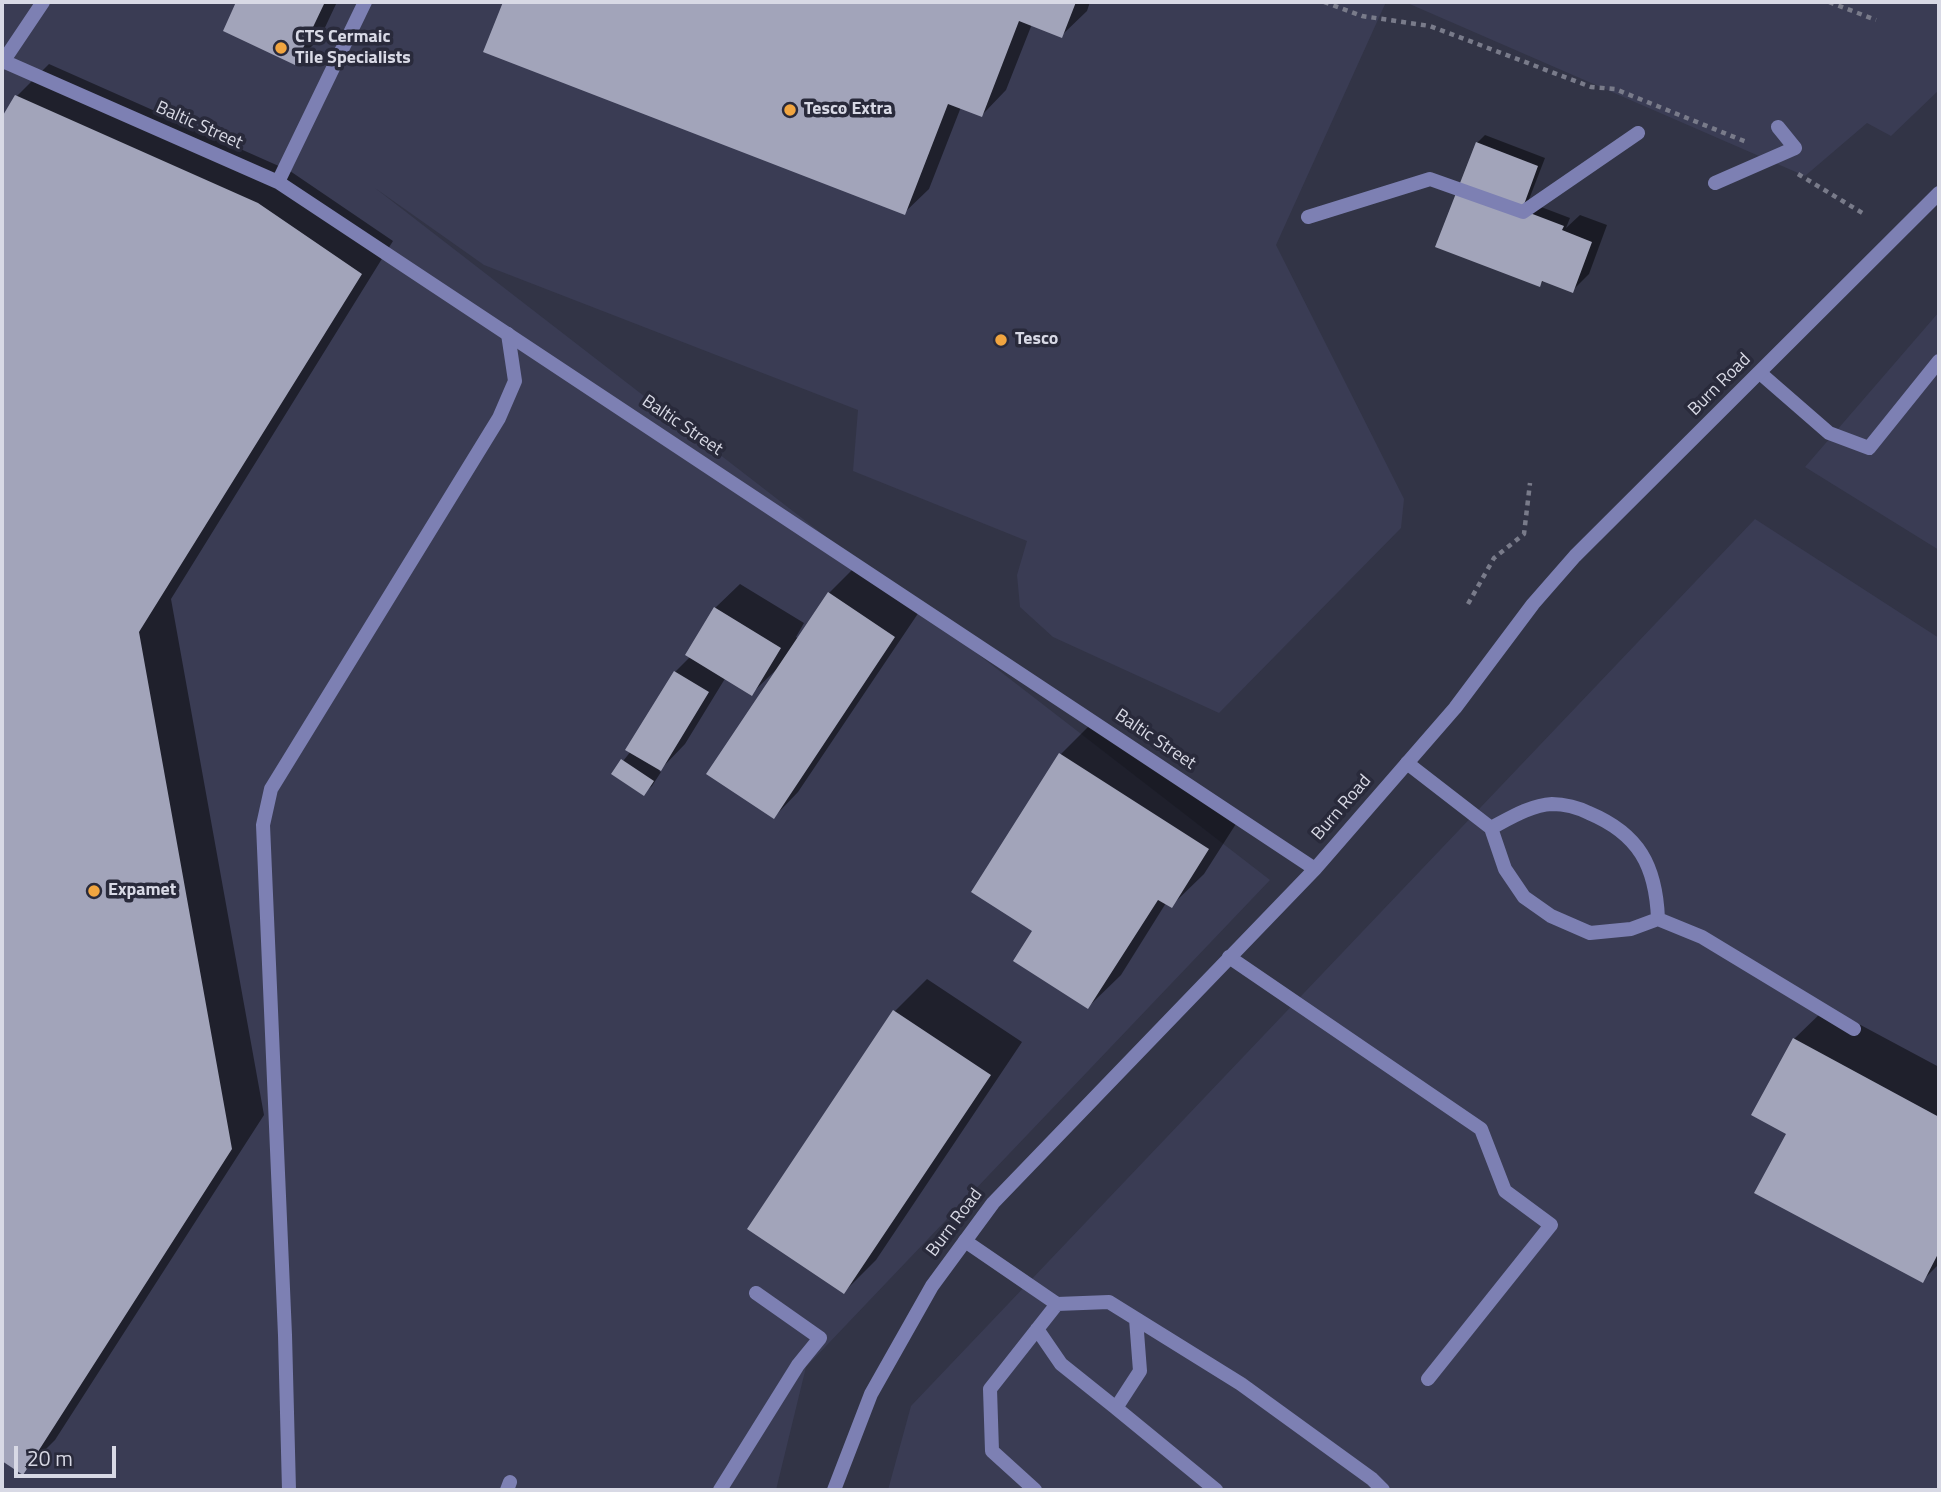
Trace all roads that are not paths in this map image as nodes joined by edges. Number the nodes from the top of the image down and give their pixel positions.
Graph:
1 (365, 2) edge
2 (40, 3) edge
3 (2, 62) edge
4 (1779, 127) dead end
5 (1638, 133) dead end
6 (278, 181) junction
7 (1716, 183) dead end
8 (1939, 193) edge
9 (1308, 217) dead end
10 (508, 334) junction
11 (1939, 361) edge
12 (1760, 373) junction
13 (1407, 763) junction
14 (1491, 828) junction
15 (1315, 869) junction
16 (1658, 919) junction
17 (1230, 957) junction
18 (1854, 1029) dead end
19 (965, 1241) junction
20 (756, 1293) dead end
21 (1057, 1304) junction
22 (1136, 1319) junction
23 (1037, 1329) junction
24 (1428, 1379) dead end
25 (1116, 1408) junction
26 (289, 1490) edge
27 (720, 1490) edge
28 (834, 1490) edge
29 (1035, 1490) edge
30 (1216, 1490) edge
31 (1382, 1490) edge

1 - 6 street
2 - 3 street
3 - 6 street, Baltic Street
4 - 7 street
5 - 9 street
6 - 10 street, Baltic Street
8 - 12 street, Burn Road
10 - 15 street, Baltic Street
10 - 26 street
11 - 12 street
12 - 13 street, Burn Road
13 - 14 street
13 - 15 street, Burn Road
14 - 16 street
14 - 16 street
15 - 17 street, Burn Road
16 - 18 street
17 - 19 street, Burn Road
17 - 24 street
19 - 21 street
19 - 28 street, Burn Road
20 - 27 street
21 - 22 street
21 - 23 street
22 - 25 street
22 - 31 street
23 - 25 street
23 - 29 street
25 - 30 street

